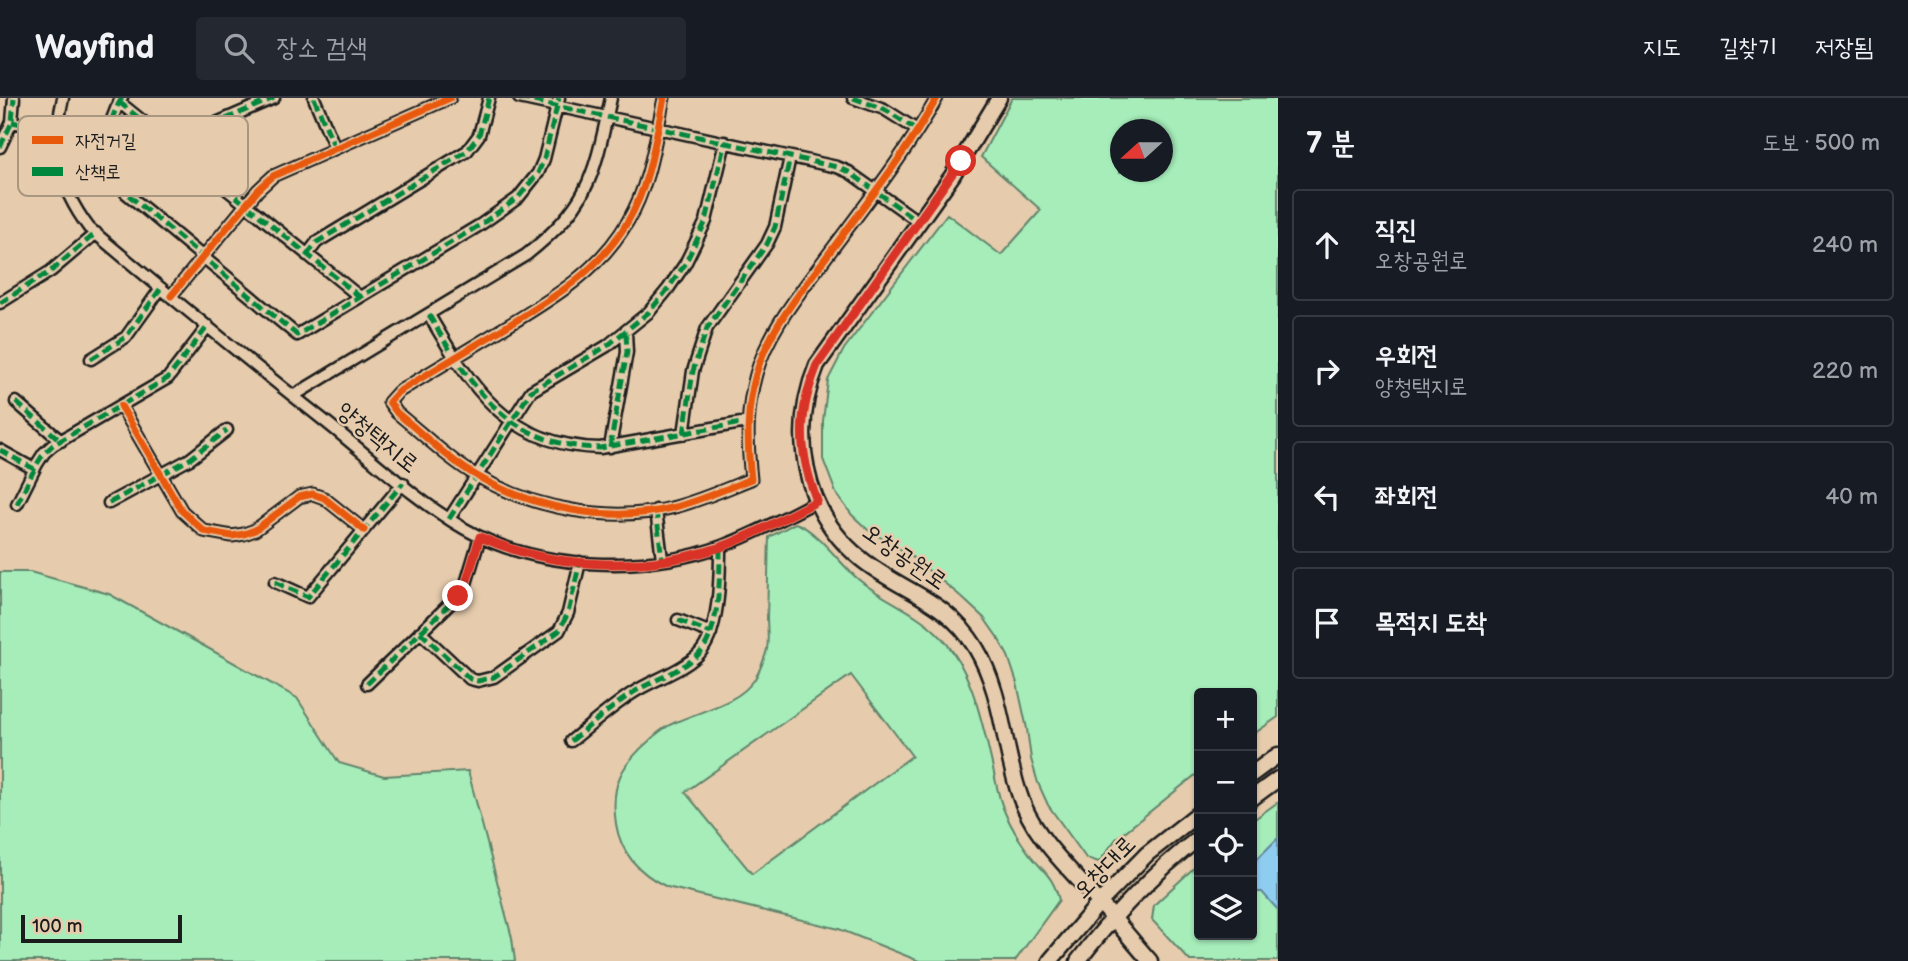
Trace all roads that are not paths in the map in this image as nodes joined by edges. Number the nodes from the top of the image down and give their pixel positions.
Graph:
1 (14, 98) edge
2 (64, 98) edge
3 (274, 98) edge
4 (313, 98) edge
5 (450, 98) edge
6 (489, 98) edge
7 (519, 98) edge
8 (611, 98) edge
9 (664, 98) edge
10 (853, 98) edge
11 (937, 98) edge
12 (999, 98) edge
13 (121, 100) edge
14 (558, 102) edge
15 (60, 116) edge
16 (113, 116) edge
17 (139, 116) edge
18 (232, 116) edge
19 (607, 117) junction
20 (12, 122) junction
21 (18, 123) edge
22 (658, 128) junction
23 (917, 130) junction
24 (724, 142) junction
25 (0, 147) edge
26 (335, 148) junction
27 (790, 157) junction
28 (875, 190) junction
29 (70, 196) edge
30 (131, 196) edge
31 (235, 196) edge
32 (246, 205) junction
33 (919, 222) junction
34 (96, 233) junction
35 (307, 255) junction
36 (203, 257) junction
37 (161, 288) junction
38 (171, 296) junction
39 (360, 298) junction
40 (0, 303) edge
41 (429, 315) junction
42 (208, 326) junction
43 (626, 332) junction
44 (454, 358) junction
45 (91, 359) dead end
46 (293, 396) junction
47 (16, 402) dead end
48 (121, 406) junction
49 (511, 421) junction
50 (747, 422) junction
51 (227, 430) dead end
52 (684, 434) junction
53 (61, 441) junction
54 (610, 447) junction
55 (0, 450) edge
56 (34, 469) junction
57 (160, 475) junction
58 (477, 476) junction
59 (403, 484) junction
60 (817, 501) junction
61 (109, 503) dead end
62 (17, 504) dead end
63 (656, 510) junction
64 (449, 519) junction
65 (364, 530) junction
66 (480, 537) junction
67 (720, 547) junction
68 (662, 559) junction
69 (580, 562) junction
70 (275, 582) dead end
71 (678, 620) dead end
72 (420, 632) junction
73 (711, 633) junction
74 (367, 684) dead end
75 (571, 741) dead end
76 (1278, 755) edge
77 (1257, 770) edge
78 (1278, 779) edge
79 (1257, 794) edge
80 (1198, 814) edge
81 (1194, 842) edge
82 (1100, 902) junction
83 (1114, 919) junction
84 (1050, 961) edge
85 (1078, 961) edge
86 (1150, 961) edge

1 - 20 street
2 - 15 street, 양청택지로
3 - 18 street
4 - 26 street
5 - 26 street
6 - 35 street
7 - 14 street
8 - 19 street
9 - 22 street
10 - 23 street
11 - 23 street
12 - 33 street, 오창공원로
13 - 16 street
13 - 17 street
14 - 19 street
14 - 39 street
19 - 22 street
19 - 41 street
20 - 21 street
20 - 25 street
22 - 24 street
22 - 44 street
23 - 28 street
24 - 27 street
24 - 43 street
26 - 32 street
27 - 28 street
27 - 52 street
28 - 33 street
28 - 50 street
29 - 34 street, 양청택지로
30 - 36 street
31 - 32 street
32 - 35 street
32 - 36 street
33 - 60 street, 오창공원로
34 - 37 street, 양청택지로
34 - 40 street
35 - 39 street
36 - 38 street
36 - 39 street
37 - 38 street, 양청택지로
37 - 45 street
38 - 42 street, 양청택지로
41 - 44 street
41 - 46 street
42 - 46 street, 양청택지로
42 - 48 street
43 - 49 street
43 - 54 street
44 - 49 street
44 - 58 street
46 - 59 street, 양청택지로
47 - 53 street
48 - 53 street
48 - 57 street
49 - 54 street
49 - 58 street
50 - 52 street
50 - 63 street
51 - 57 street
52 - 54 street
53 - 56 street
55 - 56 street
56 - 62 street
57 - 61 street
57 - 65 street
58 - 63 street
58 - 64 street
59 - 64 street, 양청택지로
59 - 65 street
60 - 67 street, 양청택지로
60 - 82 street, 오창공원로
63 - 68 street
64 - 66 street, 양청택지로
65 - 70 street
66 - 69 street, 양청택지로
66 - 72 street
67 - 68 street, 양청택지로
67 - 73 street
68 - 69 street, 양청택지로
69 - 72 street
71 - 73 street
72 - 74 street
73 - 75 street
76 - 77 street
78 - 79 street
80 - 82 street, 오창대로
81 - 83 street, 오창대로
82 - 83 street, 오창공원로
82 - 84 street, 오창대로
83 - 85 street, 오창대로
83 - 86 street, 오창공원로

